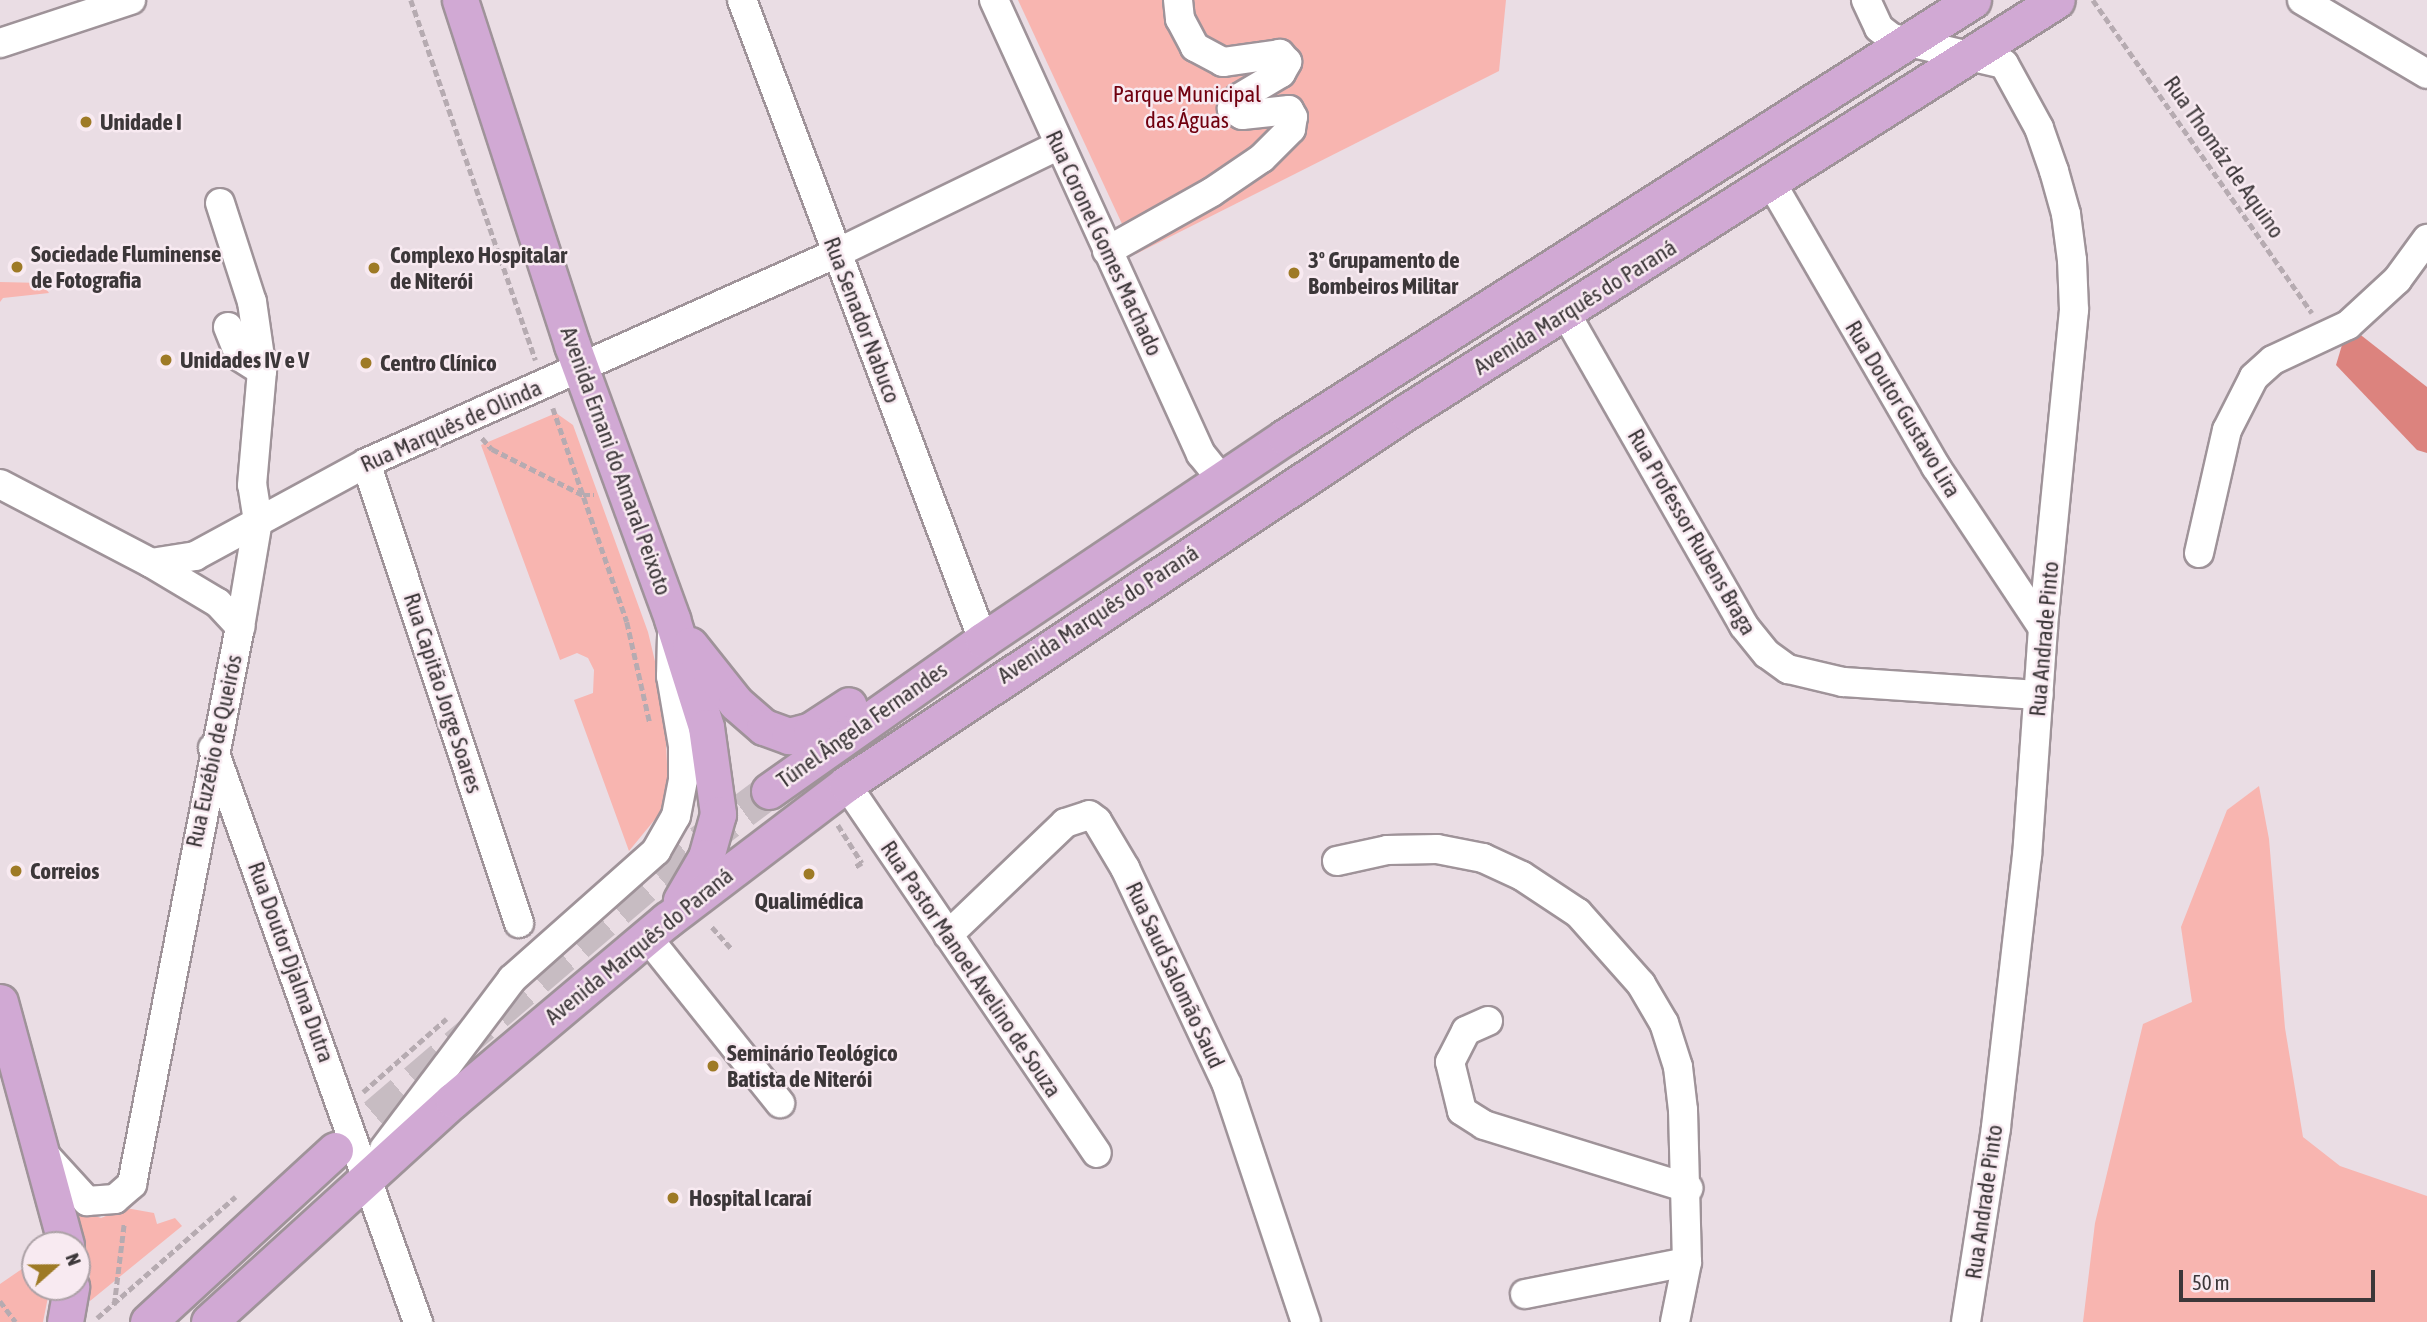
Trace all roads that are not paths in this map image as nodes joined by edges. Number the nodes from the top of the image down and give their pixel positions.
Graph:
1 (131, 0) edge
2 (460, 0) edge
3 (742, 0) edge
4 (994, 0) edge
5 (1178, 0) edge
6 (1866, 0) edge
7 (1973, 0) edge
8 (2057, 0) edge
9 (2302, 0) edge
10 (0, 43) edge
11 (1909, 43) junction
12 (1974, 56) junction
13 (2427, 74) edge
14 (1059, 145) junction
15 (1772, 184) junction
16 (220, 203) dead end
17 (2427, 239) edge
18 (1107, 251) junction
19 (837, 253) junction
20 (1565, 312) junction
21 (228, 327) dead end
22 (1376, 361) junction
23 (581, 367) junction
24 (262, 371) junction
25 (1406, 412) junction
26 (366, 463) junction
27 (1222, 480) junction
28 (0, 484) edge
29 (1245, 518) junction
30 (258, 521) junction
31 (2199, 552) dead end
32 (151, 563) junction
33 (673, 618) junction
34 (240, 627) junction
35 (2043, 628) junction
36 (983, 640) junction
37 (955, 660) junction
38 (2039, 695) junction
39 (214, 748) junction
40 (846, 784) junction
41 (769, 791) tunnel mouth
42 (246, 837) junction
43 (196, 839) junction
44 (1337, 860) dead end
45 (519, 923) dead end
46 (657, 928) junction
47 (948, 935) junction
48 (0, 1002) edge
49 (1488, 1021) dead end
50 (780, 1103) dead end
51 (335, 1150) tunnel mouth
52 (42, 1152) junction
53 (1097, 1153) dead end
54 (368, 1175) junction
55 (1688, 1188) junction
56 (62, 1231) edge
57 (1687, 1262) junction
58 (1525, 1294) dead end
59 (69, 1301) edge
60 (149, 1321) edge
61 (65, 1322) edge
62 (209, 1322) edge
63 (418, 1322) edge
64 (1306, 1322) edge
65 (1675, 1322) edge
66 (1966, 1322) edge

1 - 10 street
2 - 23 main road, Avenida Ernani do Amaral Peixoto
3 - 19 street, Rua Senador Nabuco
4 - 14 street, Rua Coronel Gomes Machado
5 - 18 street
6 - 11 street, Rua Andrade Pinto
7 - 11 main road, Avenida Marquês do Paraná
8 - 12 main road, Avenida Marquês do Paraná
9 - 13 street
11 - 12 street, Rua Andrade Pinto
11 - 22 main road, Avenida Marquês do Paraná
12 - 15 main road, Avenida Marquês do Paraná
12 - 35 street, Rua Andrade Pinto
14 - 18 street, Rua Coronel Gomes Machado
14 - 19 street, Rua Marquês de Olinda
15 - 20 main road, Avenida Marquês do Paraná
15 - 35 street, Rua Doutor Gustavo Lira
16 - 24 street, Rua Euzébio de Queirós
17 - 31 street
18 - 27 street, Rua Coronel Gomes Machado
19 - 23 street, Rua Marquês de Olinda
19 - 36 street, Rua Senador Nabuco
20 - 25 main road, Avenida Marquês do Paraná
20 - 38 street, Rua Professor Rubens Braga
21 - 24 street
22 - 25 main road
22 - 27 main road, Avenida Marquês do Paraná
23 - 26 street, Rua Marquês de Olinda
23 - 33 main road, Avenida Ernani do Amaral Peixoto
24 - 30 street, Rua Euzébio de Queirós
25 - 29 main road, Avenida Marquês do Paraná
26 - 30 street, Rua Marquês de Olinda
26 - 45 street, Rua Capitão Jorge Soares
27 - 29 main road
27 - 36 main road, Avenida Marquês do Paraná
28 - 32 street
29 - 40 main road, Avenida Marquês do Paraná
30 - 32 street, Rua Marquês de Olinda
30 - 34 street, Rua Euzébio de Queirós
32 - 34 street
33 - 37 main road
33 - 46 main road, Avenida Ernani do Amaral Peixoto
33 - 54 street
34 - 39 street, Rua Euzébio de Queirós
35 - 38 street, Rua Andrade Pinto
36 - 37 main road, Avenida Marquês do Paraná
37 - 41 main road, Túnel Ângela Fernandes
38 - 66 street, Rua Andrade Pinto
39 - 42 street, Rua Doutor Djalma Dutra
39 - 43 street, Rua Euzébio de Queirós
40 - 46 main road, Avenida Marquês do Paraná
40 - 47 street, Rua Pastor Manoel Avelino de Souza
42 - 43 street
42 - 54 street, Rua Doutor Djalma Dutra
43 - 52 street, Rua Euzébio de Queirós
44 - 55 street
46 - 50 street
46 - 54 main road, Avenida Marquês do Paraná
47 - 53 street, Rua Pastor Manoel Avelino de Souza
47 - 64 street, Rua Saud Salomão Saud
48 - 52 main road
49 - 55 street
51 - 60 main road
52 - 56 main road
54 - 62 main road, Avenida Marquês do Paraná
54 - 63 street, Rua Doutor Djalma Dutra
55 - 57 street
57 - 58 street
57 - 65 street
59 - 61 main road

